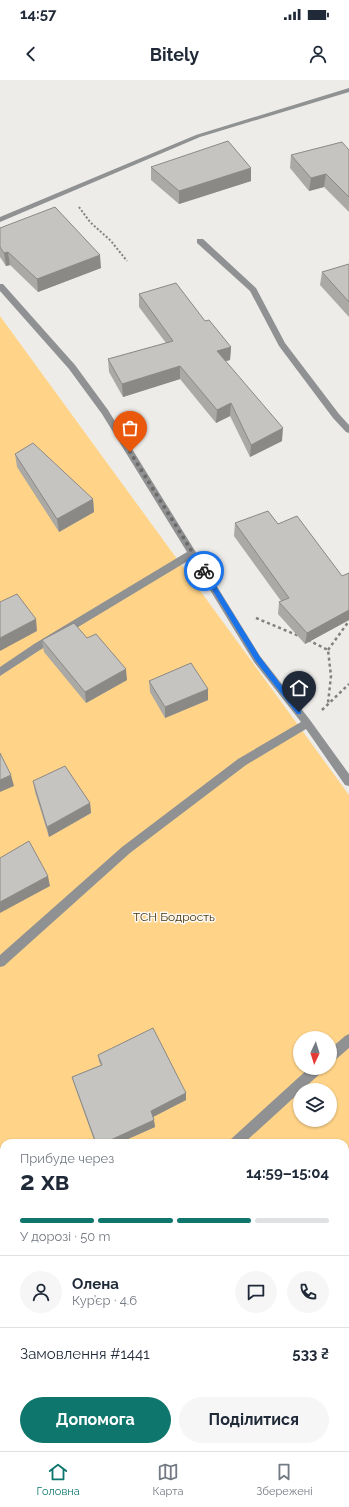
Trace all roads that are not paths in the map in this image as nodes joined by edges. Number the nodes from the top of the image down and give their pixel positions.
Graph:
1 (349, 90) edge
2 (0, 220) edge
3 (200, 241) dead end
4 (0, 286) edge
5 (349, 430) edge
6 (193, 553) junction
7 (0, 672) edge
8 (307, 723) junction
9 (349, 782) edge
10 (0, 962) edge
11 (349, 1040) edge
12 (337, 1051) edge
13 (310, 1075) edge
14 (239, 1139) edge

1 - 2 street
3 - 5 street
4 - 6 street
6 - 7 street
6 - 8 street
8 - 9 street
8 - 10 street
11 - 12 street
13 - 14 street

